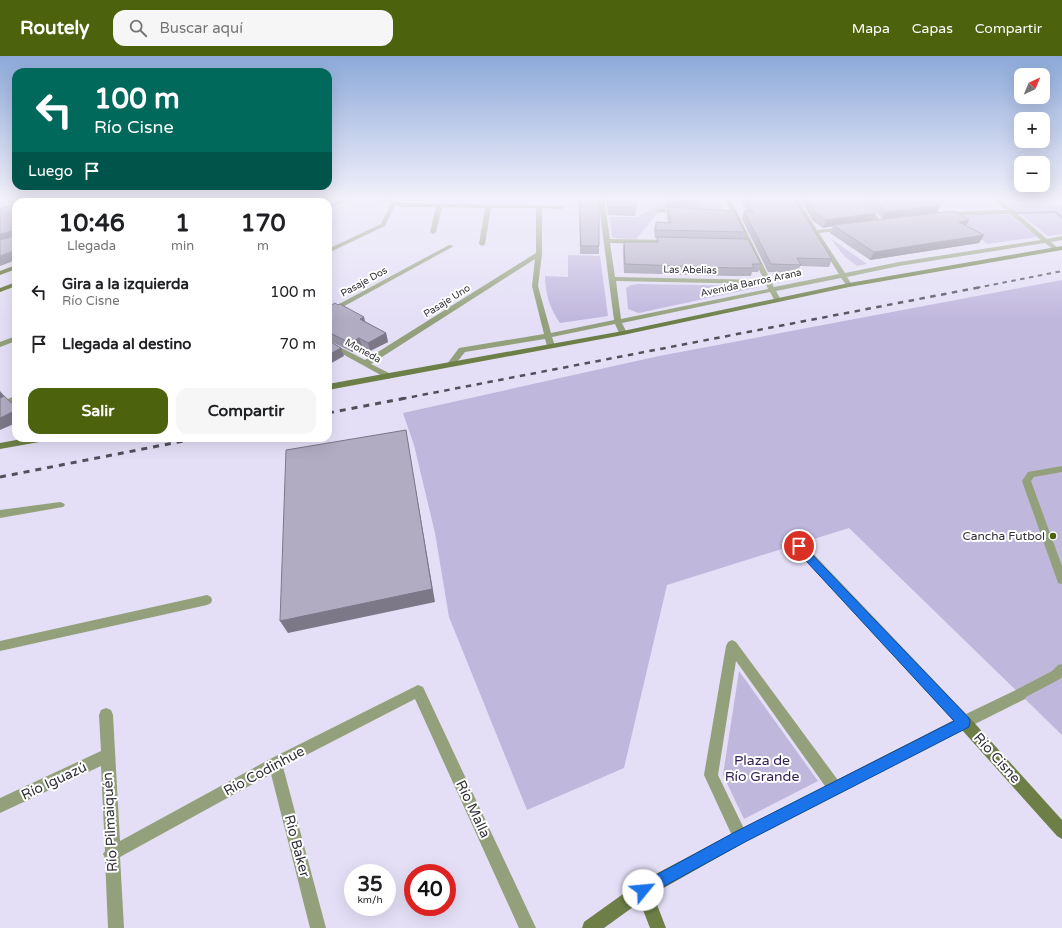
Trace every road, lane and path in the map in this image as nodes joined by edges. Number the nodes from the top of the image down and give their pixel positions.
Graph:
1 (355, 239) edge
2 (483, 239) edge
3 (539, 239) edge
4 (747, 239) edge
5 (820, 239) edge
6 (1056, 239) edge
7 (1046, 240) junction
8 (606, 241) joint
9 (678, 242) edge
10 (741, 243) edge
11 (749, 243) junction
12 (482, 244) dead end
13 (451, 246) dead end
14 (1059, 248) edge
15 (332, 250) edge
16 (539, 254) junction
17 (12, 268) edge
18 (0, 273) edge
19 (843, 275) junction
20 (612, 279) junction
21 (768, 282) junction
22 (849, 285) junction
23 (12, 286) edge
24 (0, 290) edge
25 (772, 290) junction
26 (777, 300) junction
27 (332, 311) edge
28 (618, 322) junction
29 (623, 333) junction
30 (547, 336) junction
31 (12, 340) edge
32 (0, 345) edge
33 (332, 345) edge
34 (551, 346) junction
35 (365, 364) junction
36 (452, 364) junction
37 (388, 376) junction
38 (332, 386) edge
39 (12, 400) edge
40 (0, 406) edge
41 (22, 442) edge
42 (0, 446) edge
43 (1062, 469) edge
44 (60, 505) dead end
45 (0, 514) edge
46 (799, 546) dead end
47 (1062, 580) edge
48 (207, 600) dead end
49 (0, 646) edge
50 (1062, 669) edge
51 (418, 691) joint
52 (1020, 694) joint
53 (106, 716) dead end
54 (964, 722) junction
55 (108, 755) junction
56 (275, 764) junction
57 (835, 788) junction
58 (0, 806) edge
59 (1062, 831) edge
60 (740, 837) junction
61 (111, 854) junction
62 (643, 890) junction
63 (116, 928) edge
64 (318, 928) edge
65 (528, 928) edge
66 (590, 928) edge
67 (658, 928) edge

1 - 15 street
2 - 12 street
3 - 16 street
4 - 11 street
5 - 19 street
6 - 7 street, Avenida Barros Arana
7 - 14 street
7 - 19 street, Avenida Barros Arana
8 - 9 street
8 - 20 street
10 - 11 street
11 - 21 street
13 - 27 street, Pasaje Dos
14 - 22 main road, Avenida Barros Arana
16 - 30 street
16 - 35 street, Pasaje Uno
17 - 18 main road
19 - 22 street
19 - 25 street, Avenida Barros Arana
20 - 21 street, Las Abelias
20 - 28 street
21 - 25 street
22 - 26 main road, Avenida Barros Arana
23 - 24 main road
25 - 26 street
25 - 28 street, Avenida Barros Arana
26 - 29 main road, Avenida Barros Arana
28 - 29 street
28 - 30 street, Avenida Barros Arana
29 - 34 main road, Avenida Barros Arana
30 - 34 street
30 - 36 street, Avenida Barros Arana
31 - 32 street
33 - 35 street, Moneda
34 - 36 main road, Avenida Barros Arana
35 - 37 street, Moneda
36 - 37 main road, Avenida Barros Arana
37 - 38 main road, Avenida Barros Arana
39 - 40 street
41 - 42 main road
43 - 47 lane
44 - 45 lane
46 - 54 street, Río Cisne
48 - 49 lane
50 - 52 lane
51 - 56 street, Río Codinhue
51 - 65 street, Río Malla
52 - 54 street
53 - 55 street, Río Pilmaiquén
54 - 57 main road
54 - 59 main road, Río Cisne
55 - 58 street, Río Iguazú
55 - 61 street, Río Pilmaiquén
56 - 61 street, Río Codinhue
56 - 64 street, Río Baker
57 - 60 main road
57 - 60 street
60 - 62 main road
61 - 63 street, Río Pilmaiquén
62 - 66 main road
62 - 67 main road

